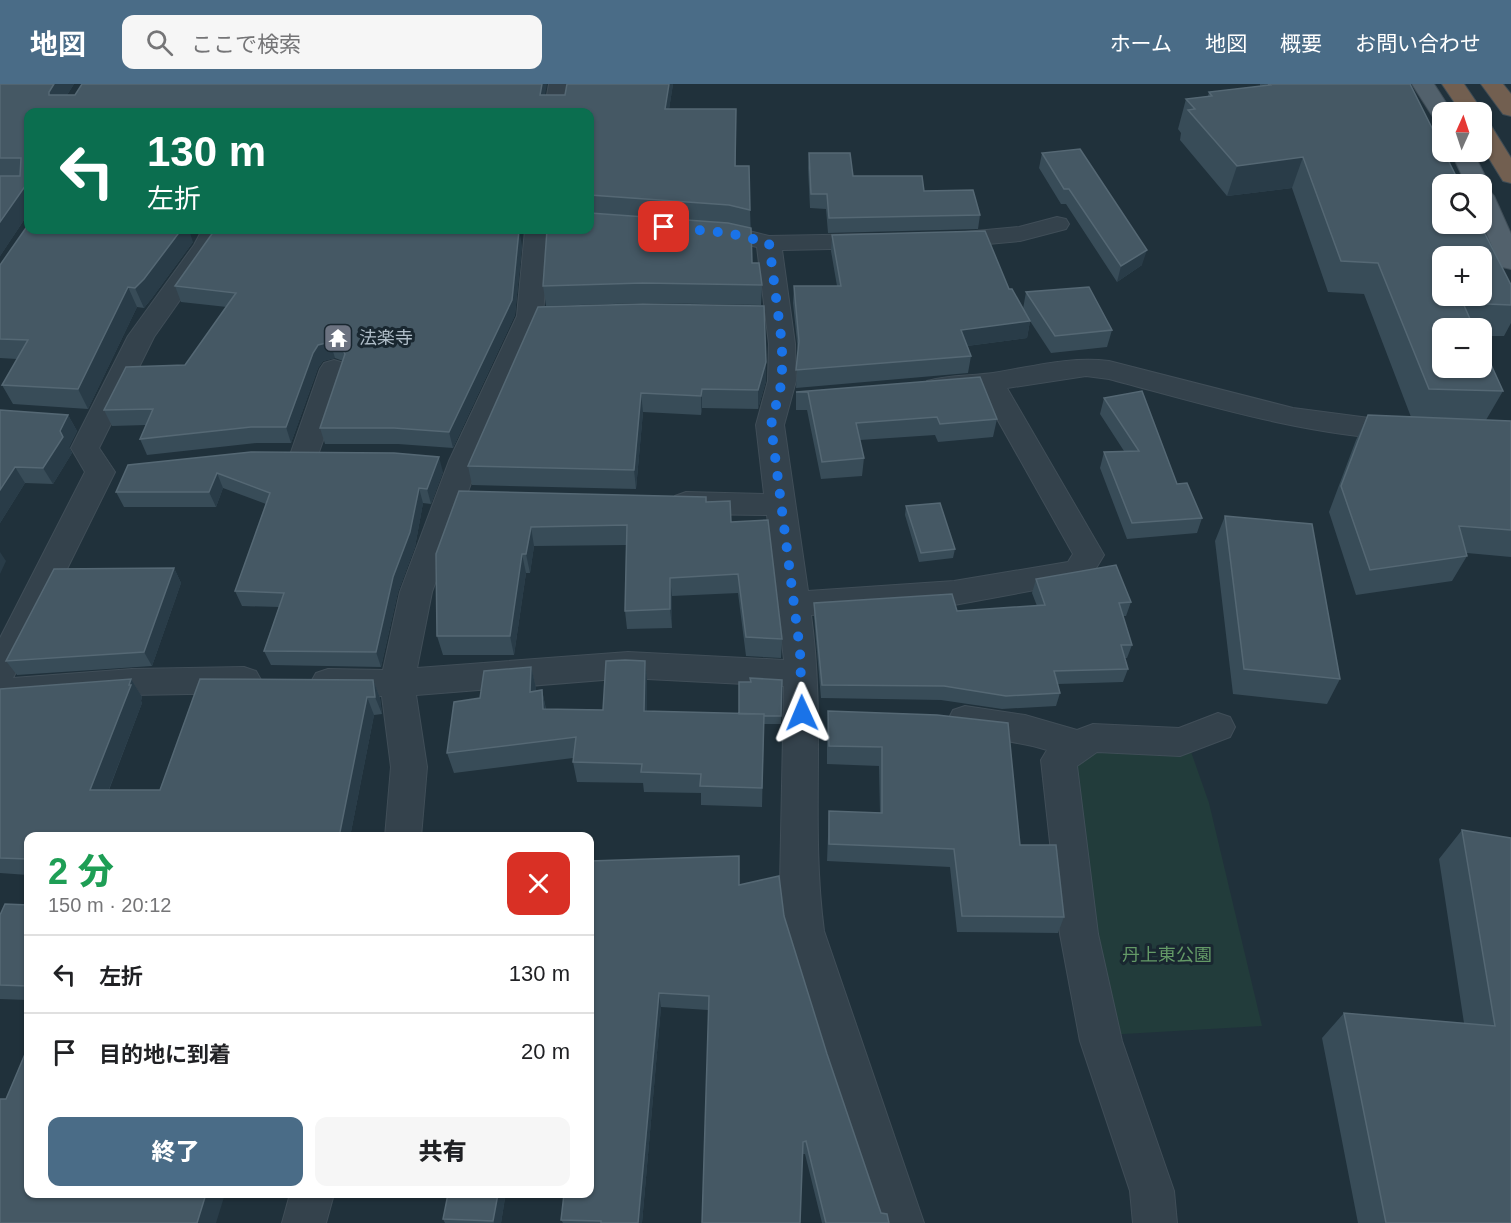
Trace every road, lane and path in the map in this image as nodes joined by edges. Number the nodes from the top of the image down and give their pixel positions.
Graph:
1 (560, 84) edge
2 (1423, 84) edge
3 (1453, 84) edge
4 (1492, 84) edge
5 (1435, 102) edge
6 (1465, 102) edge
7 (556, 108) edge
8 (1511, 109) edge
9 (1492, 145) edge
10 (1511, 176) edge
11 (1492, 219) edge
12 (1057, 224) dead end
13 (729, 233) edge
14 (219, 234) edge
15 (529, 234) edge
16 (769, 243) junction
17 (1511, 262) edge
18 (334, 369) dead end
19 (990, 382) junction
20 (907, 389) edge
21 (66, 419) edge
22 (99, 421) junction
23 (1431, 432) edge
24 (305, 455) edge
25 (431, 458) edge
26 (464, 460) junction
27 (663, 502) edge
28 (781, 505) junction
29 (794, 604) junction
30 (0, 671) edge
31 (801, 674) junction
32 (397, 683) junction
33 (0, 692) edge
34 (802, 713) junction
35 (837, 714) edge
36 (930, 716) edge
37 (1218, 727) dead end
38 (1080, 745) junction
39 (404, 832) edge
40 (311, 1198) edge
41 (304, 1223) edge
42 (902, 1223) edge
43 (1155, 1223) edge

1 - 7 street
2 - 5 main road
3 - 6 highway
4 - 8 highway
9 - 10 highway
11 - 17 main road
12 - 16 street
13 - 16 street
14 - 22 street
15 - 26 street
16 - 28 street
18 - 24 street
19 - 20 street
19 - 23 street
19 - 29 street
21 - 22 street
22 - 30 street
25 - 26 street
26 - 32 street
27 - 28 street
28 - 29 street
29 - 31 street
31 - 32 street
31 - 34 street
32 - 33 street
32 - 39 street
34 - 35 street
34 - 42 street
36 - 38 street
37 - 38 street
38 - 43 street
40 - 41 street

